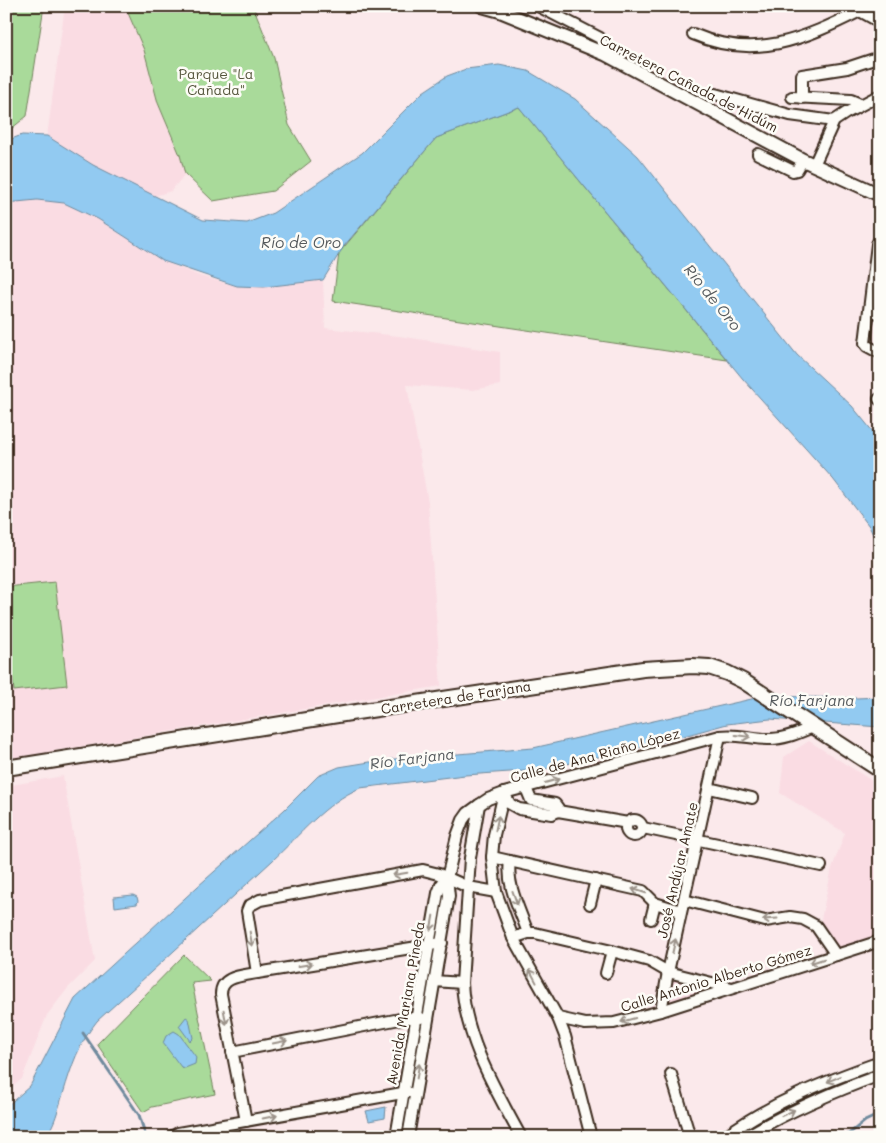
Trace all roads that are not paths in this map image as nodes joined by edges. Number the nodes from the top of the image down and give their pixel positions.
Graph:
1 (482, 6) edge
2 (538, 6) edge
3 (858, 8) edge
4 (880, 22) edge
5 (693, 34) dead end
6 (605, 54) junction
7 (880, 57) edge
8 (715, 94) dead end
9 (880, 95) edge
10 (859, 106) junction
11 (834, 122) junction
12 (758, 154) dead end
13 (808, 162) junction
14 (880, 195) edge
15 (879, 240) edge
16 (877, 278) edge
17 (870, 309) junction
18 (880, 314) edge
19 (880, 353) edge
20 (810, 725) junction
21 (720, 736) junction
22 (6, 768) edge
23 (880, 770) edge
24 (526, 788) junction
25 (709, 788) junction
26 (504, 793) junction
27 (752, 798) dead end
28 (479, 805) junction
29 (558, 811) junction
30 (698, 840) junction
31 (492, 857) junction
32 (510, 861) junction
33 (821, 866) dead end
34 (447, 878) junction
35 (596, 880) junction
36 (468, 887) junction
37 (496, 892) junction
38 (684, 900) junction
39 (655, 903) junction
40 (590, 904) dead end
41 (681, 911) junction
42 (652, 919) dead end
43 (528, 933) junction
44 (513, 938) junction
45 (880, 941) edge
46 (442, 943) junction
47 (429, 944) junction
48 (612, 951) junction
49 (836, 955) junction
50 (668, 972) junction
51 (257, 973) junction
52 (606, 973) dead end
53 (434, 980) junction
54 (462, 983) junction
55 (733, 988) junction
56 (661, 1011) junction
57 (416, 1018) junction
58 (428, 1018) junction
59 (558, 1018) junction
60 (232, 1052) junction
61 (880, 1062) edge
62 (671, 1074) dead end
63 (880, 1075) edge
64 (415, 1091) junction
65 (403, 1092) junction
66 (246, 1121) junction
67 (171, 1137) edge
68 (396, 1137) edge
69 (408, 1137) edge
70 (521, 1137) edge
71 (591, 1137) edge
72 (690, 1137) edge
73 (724, 1137) edge
74 (745, 1137) edge

1 - 6 street, Carretera Cañada de Hidúm
2 - 6 street
3 - 4 street
3 - 5 street
6 - 13 street, Carretera Cañada de Hidúm
7 - 10 street
8 - 11 street
9 - 10 street
10 - 11 street
11 - 13 street
12 - 13 street
13 - 14 street, Carretera Cañada de Hidúm
15 - 16 street
16 - 17 street
17 - 18 street
17 - 19 street
21 -> 20 street, Calle de Ana Riaño López
20 - 22 main road, Carretera de Farjana
20 - 23 main road, Carretera de Farjana
24 -> 21 street, Calle de Ana Riaño López
21 - 25 street, José Andújar Amate
24 - 26 street, Calle de Ana Riaño López
24 - 29 street
25 - 27 street
25 - 30 street, José Andújar Amate
26 - 28 street, Avenida Mariana Pineda
26 - 29 street
31 -> 26 street, Calle de Ana Riaño López
28 - 34 street, Avenida Mariana Pineda
28 - 36 street
29 - 30 street
30 - 33 street
30 - 38 street, José Andújar Amate
31 - 32 street
31 - 37 street, Calle de Ana Riaño López
32 - 35 street
32 -> 43 street
34 - 36 street
34 - 46 street, Avenida Mariana Pineda
34 -> 47 street, Avenida Mariana Pineda
34 -> 51 street
39 -> 35 street
35 - 40 street
36 - 37 street
36 - 54 street
37 - 44 street, Calle de Ana Riaño López
38 - 41 street, José Andújar Amate
49 -> 38 street
39 - 41 street
39 - 42 street
50 -> 41 street, José Andújar Amate
43 - 44 street
43 - 48 street
59 -> 44 street, Calle de Ana Riaño López
45 - 49 street, Calle Antonio Alberto Gómez
46 - 47 street
46 - 53 street, Avenida Mariana Pineda
51 -> 47 street
47 - 57 street, Avenida Mariana Pineda
48 - 50 street
48 - 52 street
49 -> 55 street, Calle Antonio Alberto Gómez
50 - 55 street
50 - 56 street, José Andújar Amate
51 -> 60 street
53 - 54 street
53 - 58 street, Avenida Mariana Pineda
54 - 70 street
55 - 56 street, Calle Antonio Alberto Gómez
56 -> 59 street, Calle Antonio Alberto Gómez
57 - 58 street
60 -> 57 street
57 - 65 street, Avenida Mariana Pineda
64 -> 58 street, Avenida Mariana Pineda
59 - 71 street, Calle de Ana Riaño López
60 - 66 street
61 -> 73 street
62 - 72 street
74 -> 63 street
64 - 65 street
64 - 69 street, Avenida Mariana Pineda
66 -> 65 street
65 - 68 street, Avenida Mariana Pineda
66 - 67 street

